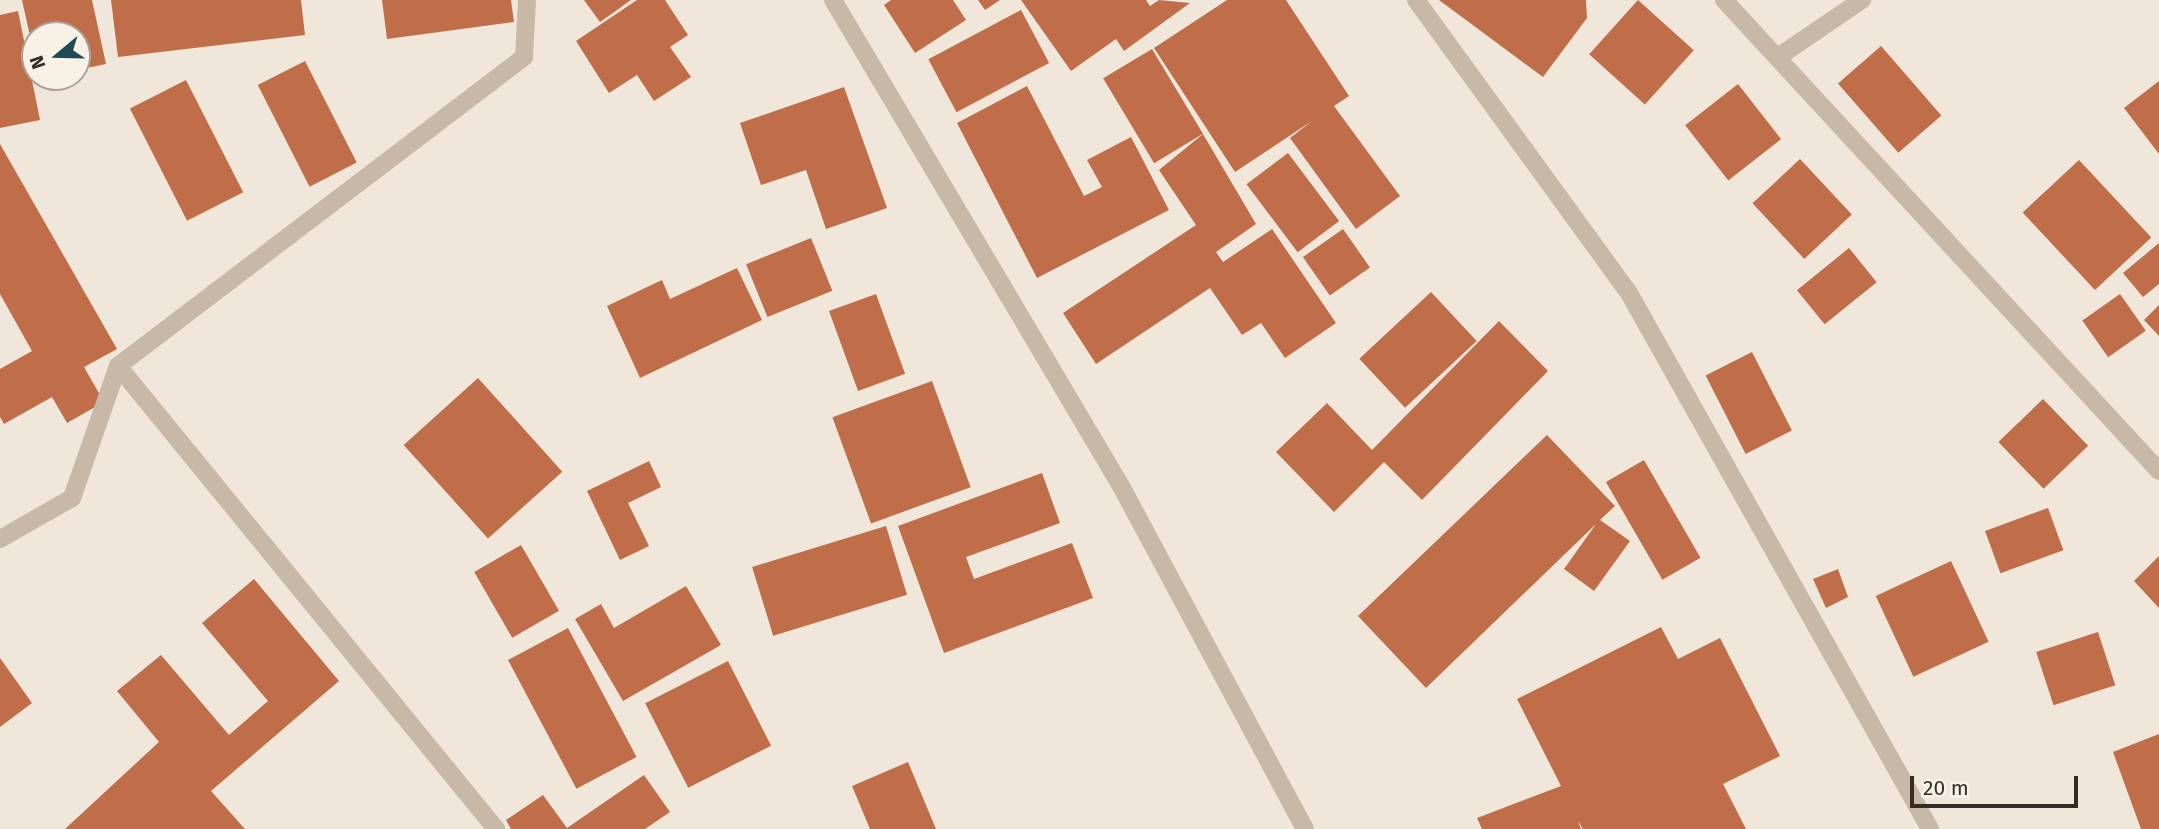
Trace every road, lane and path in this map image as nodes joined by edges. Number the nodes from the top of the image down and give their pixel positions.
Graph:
1 (527, 0) edge
2 (833, 0) edge
3 (1416, 0) edge
4 (1724, 0) edge
5 (1862, 0) edge
6 (1777, 57) junction
7 (118, 366) junction
8 (2159, 471) edge
9 (0, 539) edge
10 (496, 829) edge
11 (1306, 829) edge
12 (1930, 829) edge

1 - 7 street
2 - 11 street
3 - 12 street
4 - 6 street
5 - 6 street
6 - 8 street
7 - 9 street
7 - 10 street

